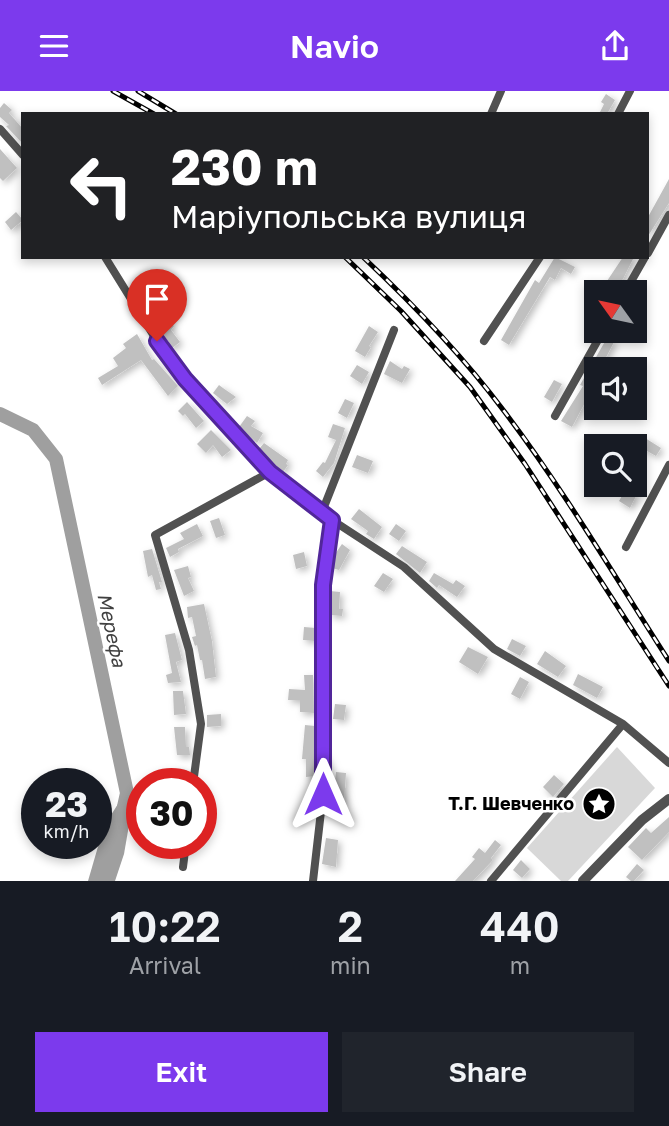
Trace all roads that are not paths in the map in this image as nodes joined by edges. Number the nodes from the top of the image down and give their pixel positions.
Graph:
1 (500, 91) edge
2 (630, 91) edge
3 (492, 112) edge
4 (619, 112) edge
5 (0, 129) edge
6 (21, 153) edge
7 (669, 215) edge
8 (649, 250) edge
9 (105, 259) edge
10 (539, 259) edge
11 (644, 259) edge
12 (632, 280) edge
13 (394, 330) dead end
14 (484, 341) dead end
15 (596, 343) edge
16 (555, 416) dead end
17 (669, 464) edge
18 (270, 472) junction
19 (665, 480) edge
20 (322, 512) junction
21 (332, 520) junction
22 (626, 547) dead end
23 (624, 724) junction
24 (669, 763) edge
25 (195, 768) edge
26 (669, 799) edge
27 (184, 859) edge
28 (183, 867) dead end
29 (313, 881) edge
30 (491, 881) edge
31 (583, 881) edge

1 - 3 street
2 - 4 street
5 - 6 street
7 - 8 street
9 - 18 street
10 - 14 street
11 - 12 street
13 - 20 street
15 - 16 street
17 - 19 street
18 - 20 street
18 - 25 street
19 - 22 street
20 - 21 street
21 - 23 street
21 - 29 street
23 - 24 street
23 - 30 street
26 - 31 street
27 - 28 street

